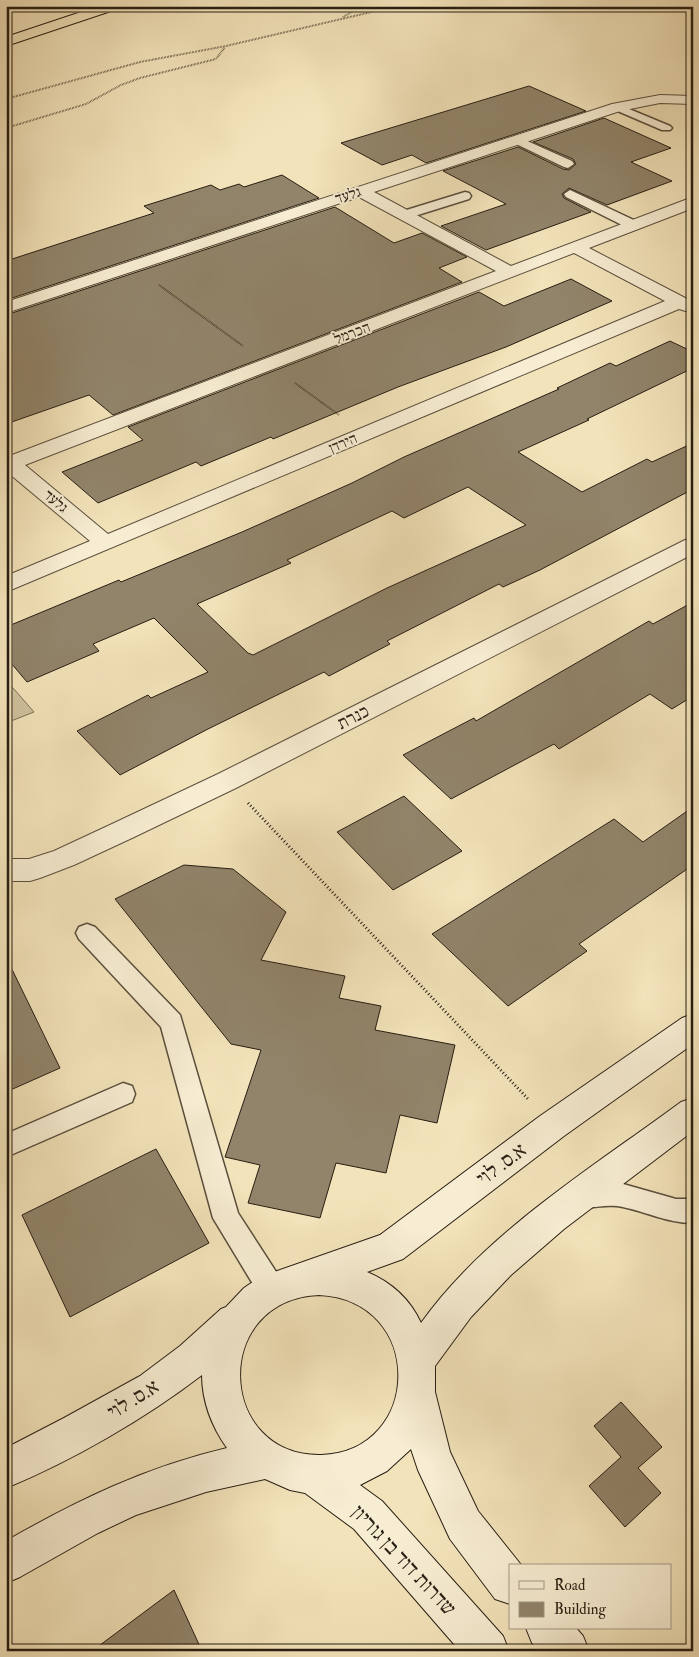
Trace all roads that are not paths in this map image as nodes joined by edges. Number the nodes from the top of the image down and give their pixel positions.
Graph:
1 (112, 6) edge
2 (6, 42) edge
3 (660, 100) junction
4 (693, 100) edge
5 (617, 107) junction
6 (693, 107) edge
7 (666, 128) dead end
8 (516, 140) junction
9 (568, 164) dead end
10 (360, 191) junction
11 (570, 194) dead end
12 (465, 196) dead end
13 (693, 202) edge
14 (405, 215) junction
15 (633, 225) junction
16 (575, 247) junction
17 (510, 272) junction
18 (686, 305) edge
19 (6, 308) edge
20 (8, 462) edge
21 (106, 543) junction
22 (693, 545) edge
23 (6, 585) edge
24 (6, 870) edge
25 (86, 933) dead end
26 (693, 1027) edge
27 (123, 1094) dead end
28 (693, 1112) edge
29 (6, 1146) edge
30 (580, 1197) junction
31 (693, 1211) edge
32 (272, 1293) junction
33 (417, 1378) junction
34 (265, 1460) junction
35 (6, 1469) edge
36 (314, 1475) junction
37 (6, 1563) edge
38 (509, 1583) edge
39 (549, 1630) edge
40 (488, 1651) edge
41 (568, 1651) edge

1 - 2 highway
3 - 4 street, גלעד
3 - 5 street, גלעד
3 - 6 street
5 - 7 lane
5 - 8 street, גלעד
8 - 9 lane
8 - 10 street, גלעד
10 - 14 street
10 - 19 street, גלעד
11 - 15 lane
12 - 14 lane
13 - 15 street, הכרמל
14 - 17 street
15 - 16 street, הכרמל
16 - 17 street, הכרמל
16 - 18 street
17 - 20 street, הכרמל
18 - 21 street, הירדן
20 - 21 street, גלעד
21 - 23 street, הירדן
22 - 24 street, כנרת
25 - 32 lane
26 - 32 street, א.ס. לוי
27 - 29 lane
28 - 30 street
30 - 31 lane
30 - 33 street
32 - 33 street
32 - 34 street
32 - 35 street, א.ס. לוי
33 - 36 street
33 - 38 street
34 - 36 street
34 - 37 street
36 - 40 street, שדרות דוד בן גוריון
39 - 41 street

